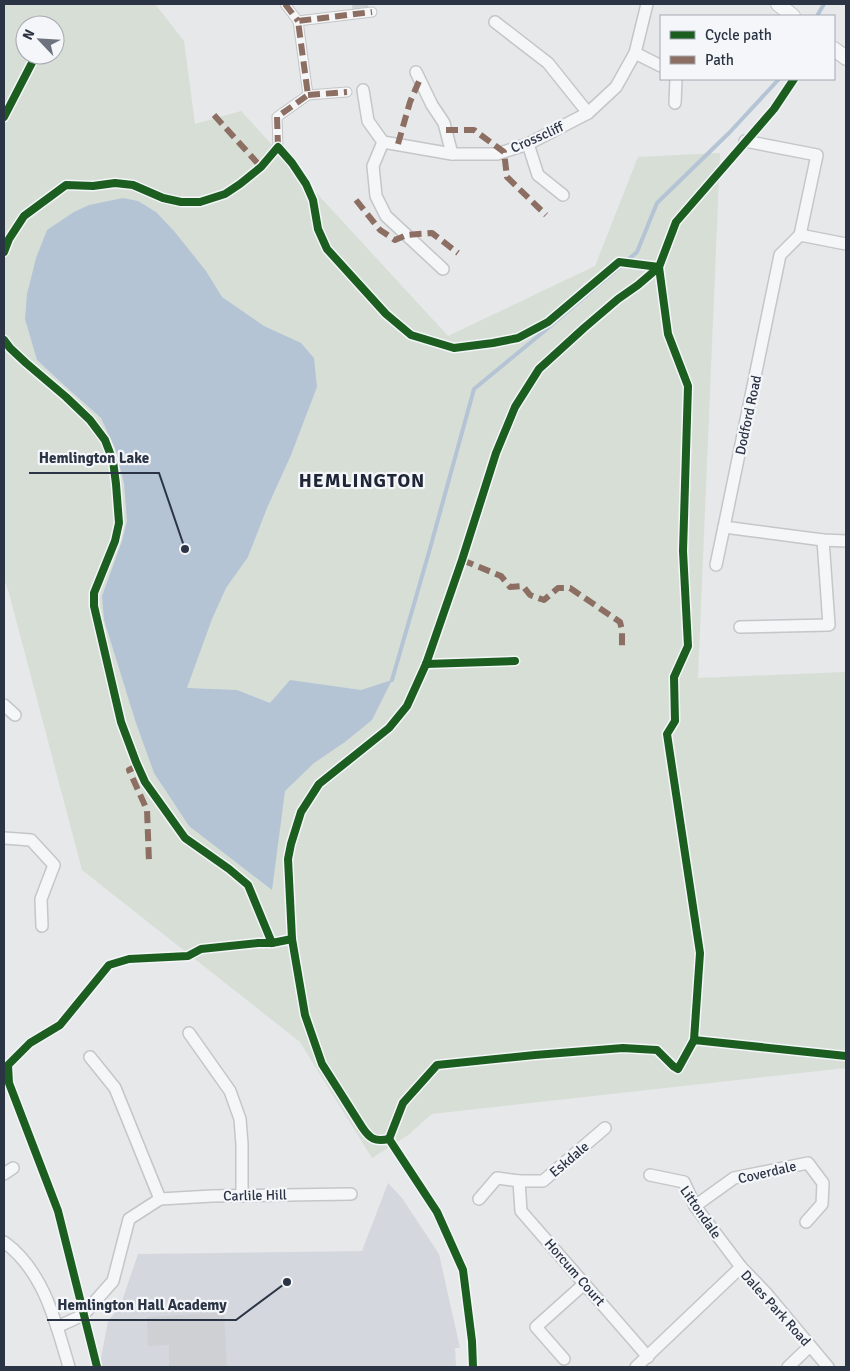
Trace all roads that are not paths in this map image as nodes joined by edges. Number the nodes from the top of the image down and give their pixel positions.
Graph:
1 (285, 4) edge
2 (647, 4) edge
3 (778, 4) edge
4 (372, 12) dead end
5 (792, 15) edge
6 (298, 21) junction
7 (495, 22) dead end
8 (835, 50) edge
9 (635, 52) junction
10 (846, 58) edge
11 (660, 65) edge
12 (416, 72) dead end
13 (676, 80) edge
14 (363, 90) dead end
15 (347, 92) dead end
16 (308, 95) junction
17 (675, 103) dead end
18 (588, 113) junction
19 (746, 141) dead end
20 (383, 142) junction
21 (528, 144) junction
22 (278, 148) dead end
23 (452, 154) junction
24 (563, 195) dead end
25 (800, 235) junction
26 (846, 244) edge
27 (443, 268) dead end
28 (724, 527) junction
29 (823, 540) junction
30 (846, 540) edge
31 (716, 565) dead end
32 (740, 627) dead end
33 (4, 704) edge
34 (14, 715) dead end
35 (4, 838) edge
36 (42, 926) dead end
37 (189, 1033) dead end
38 (90, 1057) dead end
39 (605, 1128) dead end
40 (650, 1175) dead end
41 (519, 1181) junction
42 (351, 1194) dead end
43 (242, 1196) junction
44 (160, 1199) junction
45 (479, 1199) dead end
46 (695, 1206) junction
47 (806, 1222) dead end
48 (4, 1242) edge
49 (741, 1267) junction
50 (584, 1284) junction
51 (57, 1327) junction
52 (810, 1346) junction
53 (648, 1357) junction
54 (564, 1359) dead end
55 (69, 1367) edge
56 (636, 1367) edge
57 (788, 1367) edge
58 (828, 1367) edge

1 - 6 street
2 - 9 street, Crosscliff
3 - 5 street
4 - 6 street
6 - 16 street
7 - 18 street
8 - 10 street
9 - 11 street
9 - 18 street, Crosscliff
12 - 23 street
13 - 17 street
14 - 20 street
15 - 16 street
16 - 22 street
18 - 21 street, Crosscliff
19 - 25 street
20 - 23 street, Crosscliff
20 - 27 street
21 - 23 street, Crosscliff
21 - 24 street
25 - 26 street
25 - 28 street, Dodford Road
28 - 29 street
28 - 31 street, Dodford Road
29 - 30 street
29 - 32 street
33 - 34 street
35 - 36 street
37 - 43 street
38 - 44 street
39 - 41 street, Eskdale
40 - 46 street, Littondale
41 - 45 street, Eskdale
41 - 50 street, Horcum Court
42 - 43 street, Carlile Hill
43 - 44 street, Carlile Hill
44 - 51 street
46 - 47 street, Coverdale
46 - 49 street, Littondale
48 - 51 street
49 - 52 street, Dales Park Road
49 - 53 street, Dales Park Road
50 - 53 street, Horcum Court
50 - 54 street
51 - 55 street
52 - 57 street
52 - 58 street, Dales Park Road
53 - 56 street, Dales Park Road

